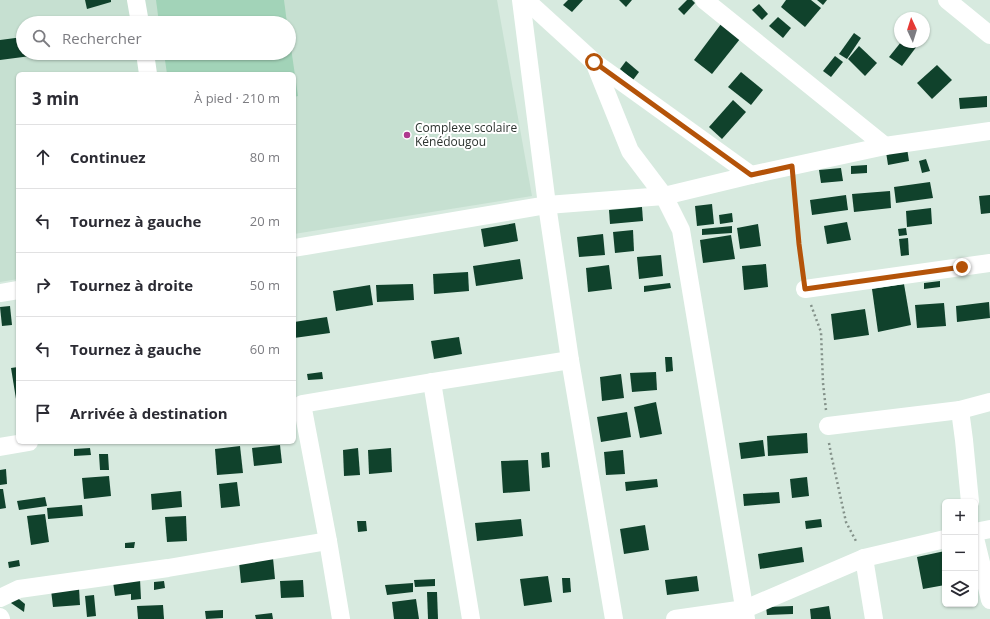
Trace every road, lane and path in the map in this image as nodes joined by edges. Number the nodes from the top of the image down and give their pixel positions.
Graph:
1 (136, 0) edge
2 (521, 0) edge
3 (526, 0) edge
4 (704, 0) edge
5 (947, 0) edge
6 (139, 16) edge
7 (990, 35) edge
8 (146, 60) edge
9 (594, 62) junction
10 (148, 72) edge
11 (990, 130) edge
12 (885, 146) junction
13 (792, 166) junction
14 (751, 175) junction
15 (664, 196) junction
16 (547, 205) junction
17 (296, 248) edge
18 (990, 263) edge
19 (805, 289) junction
20 (16, 290) edge
21 (0, 293) edge
22 (570, 360) junction
23 (432, 382) junction
24 (990, 402) edge
25 (298, 405) edge
26 (960, 410) junction
27 (828, 426) junction
28 (17, 444) edge
29 (0, 447) edge
30 (970, 499) edge
31 (990, 530) edge
32 (978, 532) edge
33 (942, 540) edge
34 (328, 541) junction
35 (978, 550) edge
36 (864, 558) junction
37 (0, 598) edge
38 (990, 600) edge
39 (746, 614) edge
40 (341, 619) edge
41 (471, 619) edge
42 (614, 619) edge
43 (675, 619) edge
44 (874, 619) edge

1 - 6 street
2 - 16 street
3 - 9 street
4 - 12 street
5 - 7 street
8 - 10 street
9 - 14 street
9 - 15 street
11 - 12 street
12 - 13 street
13 - 14 street
13 - 19 path
14 - 15 street
15 - 16 street
15 - 39 street
16 - 17 street
16 - 22 street
18 - 19 street
19 - 27 path
20 - 21 street
22 - 23 street
22 - 42 street
23 - 25 street
23 - 41 street
24 - 26 street
25 - 34 street
26 - 27 street
26 - 30 street
27 - 36 path
28 - 29 street
31 - 32 street
33 - 36 street
34 - 37 street
34 - 40 street
35 - 38 street
36 - 39 street
36 - 44 street
39 - 43 street

